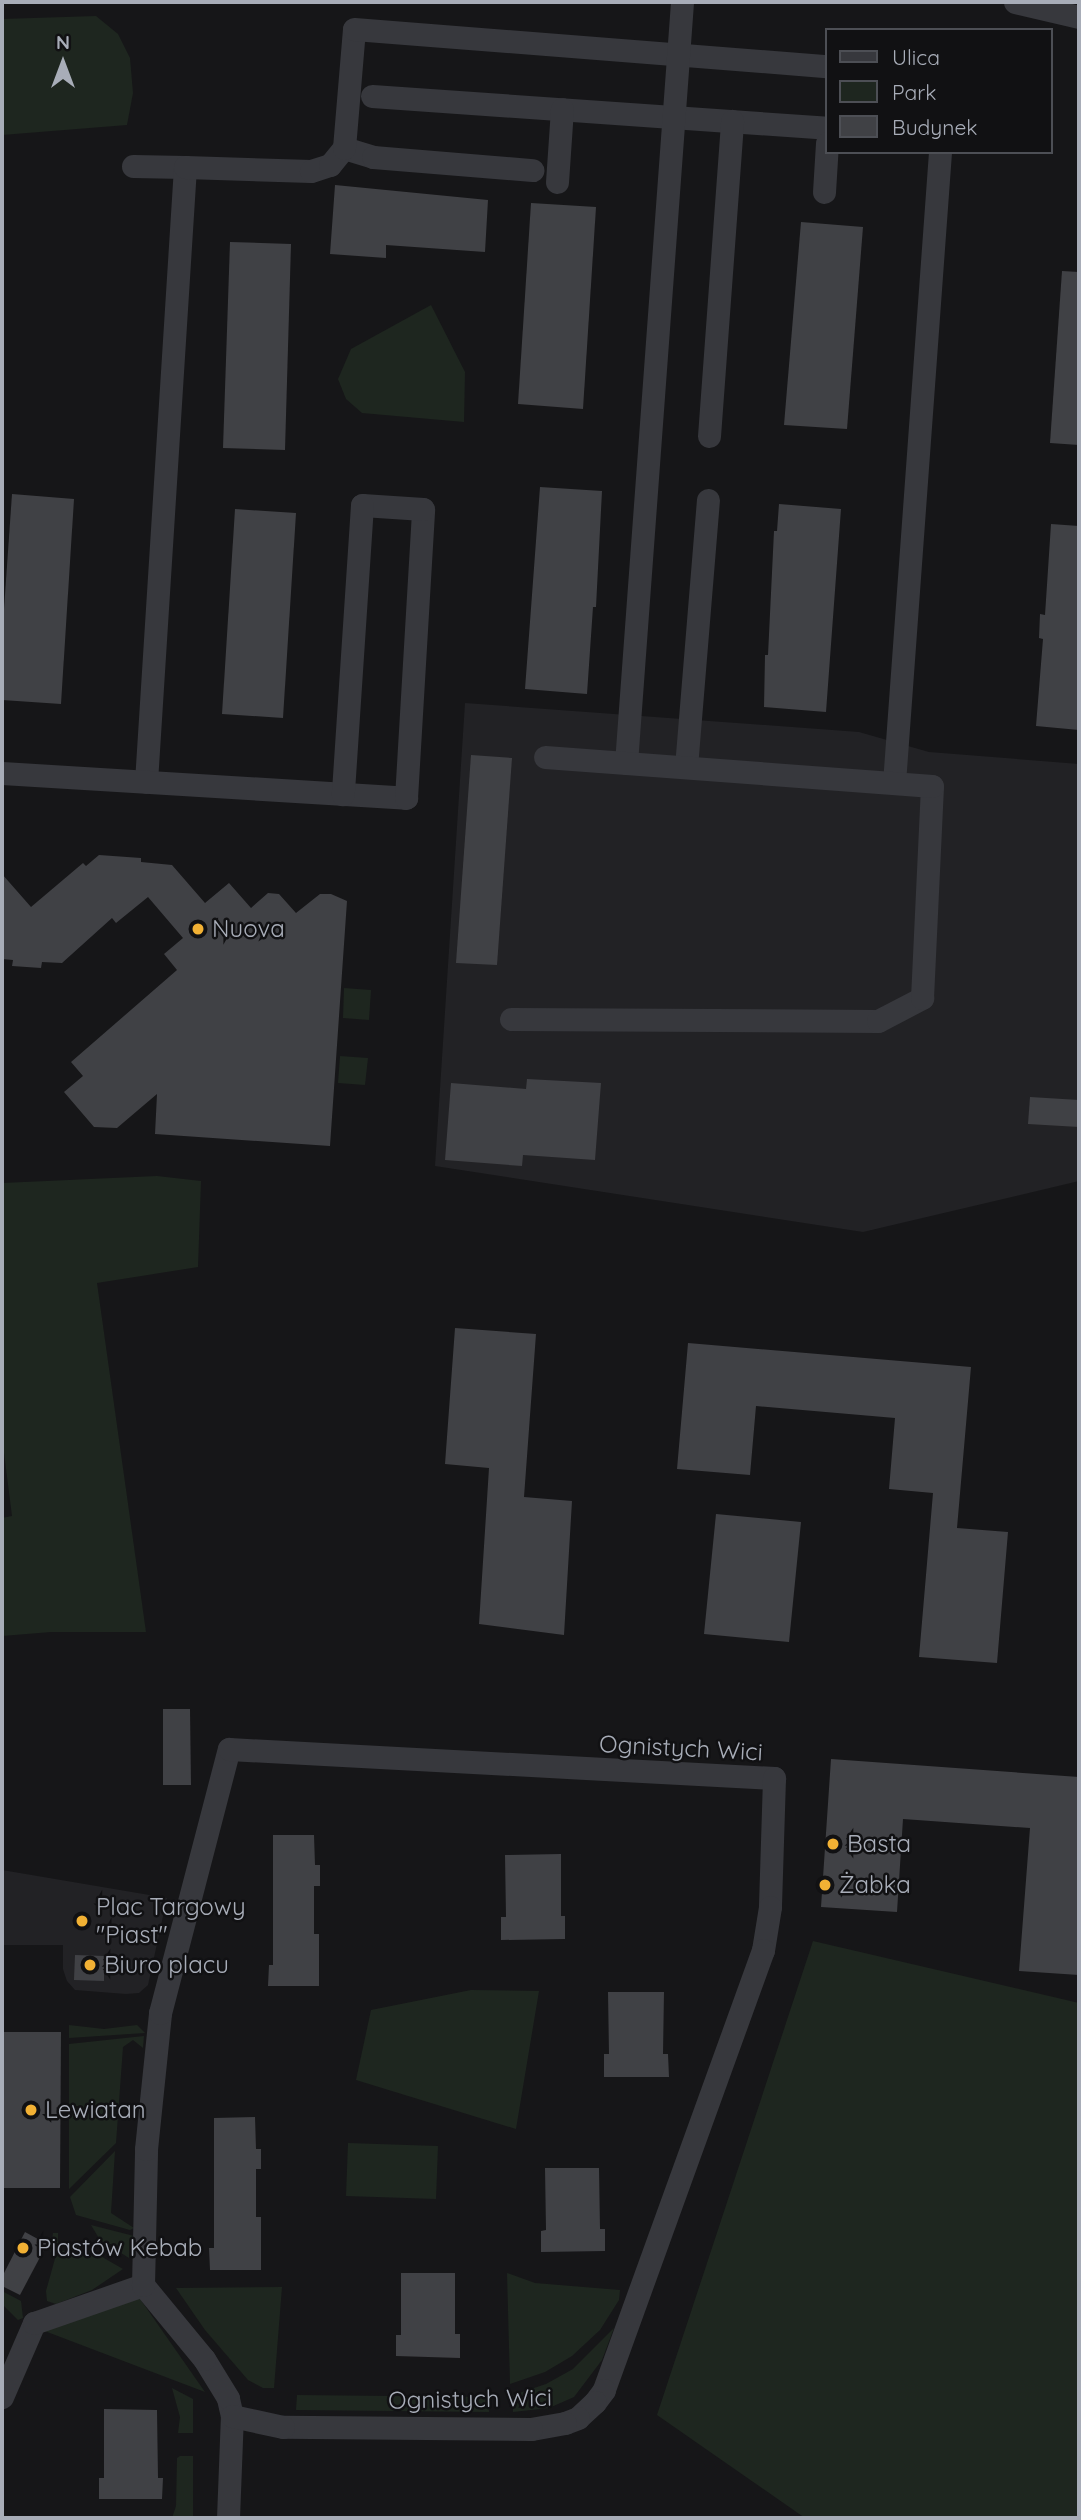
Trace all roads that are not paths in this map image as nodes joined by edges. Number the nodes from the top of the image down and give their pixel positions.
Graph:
1 (682, 2) edge
2 (1015, 2) edge
3 (1079, 17) edge
4 (677, 55) junction
5 (825, 66) edge
6 (372, 96) dead end
7 (562, 109) junction
8 (672, 117) junction
9 (732, 121) junction
10 (825, 128) edge
11 (344, 148) junction
12 (826, 154) edge
13 (940, 154) edge
14 (133, 166) dead end
15 (185, 167) junction
16 (533, 170) dead end
17 (557, 182) dead end
18 (824, 192) dead end
19 (709, 436) dead end
20 (708, 500) dead end
21 (545, 757) dead end
22 (626, 762) junction
23 (686, 767) junction
24 (2, 773) edge
25 (146, 782) junction
26 (894, 783) junction
27 (343, 794) junction
28 (511, 1019) dead end
29 (144, 2285) junction
30 (2, 2397) edge
31 (230, 2407) junction
32 (228, 2518) edge

1 - 4 street
2 - 3 street
4 - 5 street
4 - 8 street
4 - 11 street
6 - 7 street
7 - 8 street
7 - 17 street
8 - 9 street
8 - 22 street
9 - 10 street
9 - 19 street
11 - 15 street
11 - 16 street
12 - 18 street
13 - 26 street
14 - 15 street
15 - 25 street
20 - 23 street
21 - 22 street
22 - 23 street
23 - 26 street
24 - 25 street
25 - 27 street
26 - 28 street
27 - 27 street
29 - 30 street
29 - 31 street
29 - 31 street, Ognistych Wici
31 - 32 street

